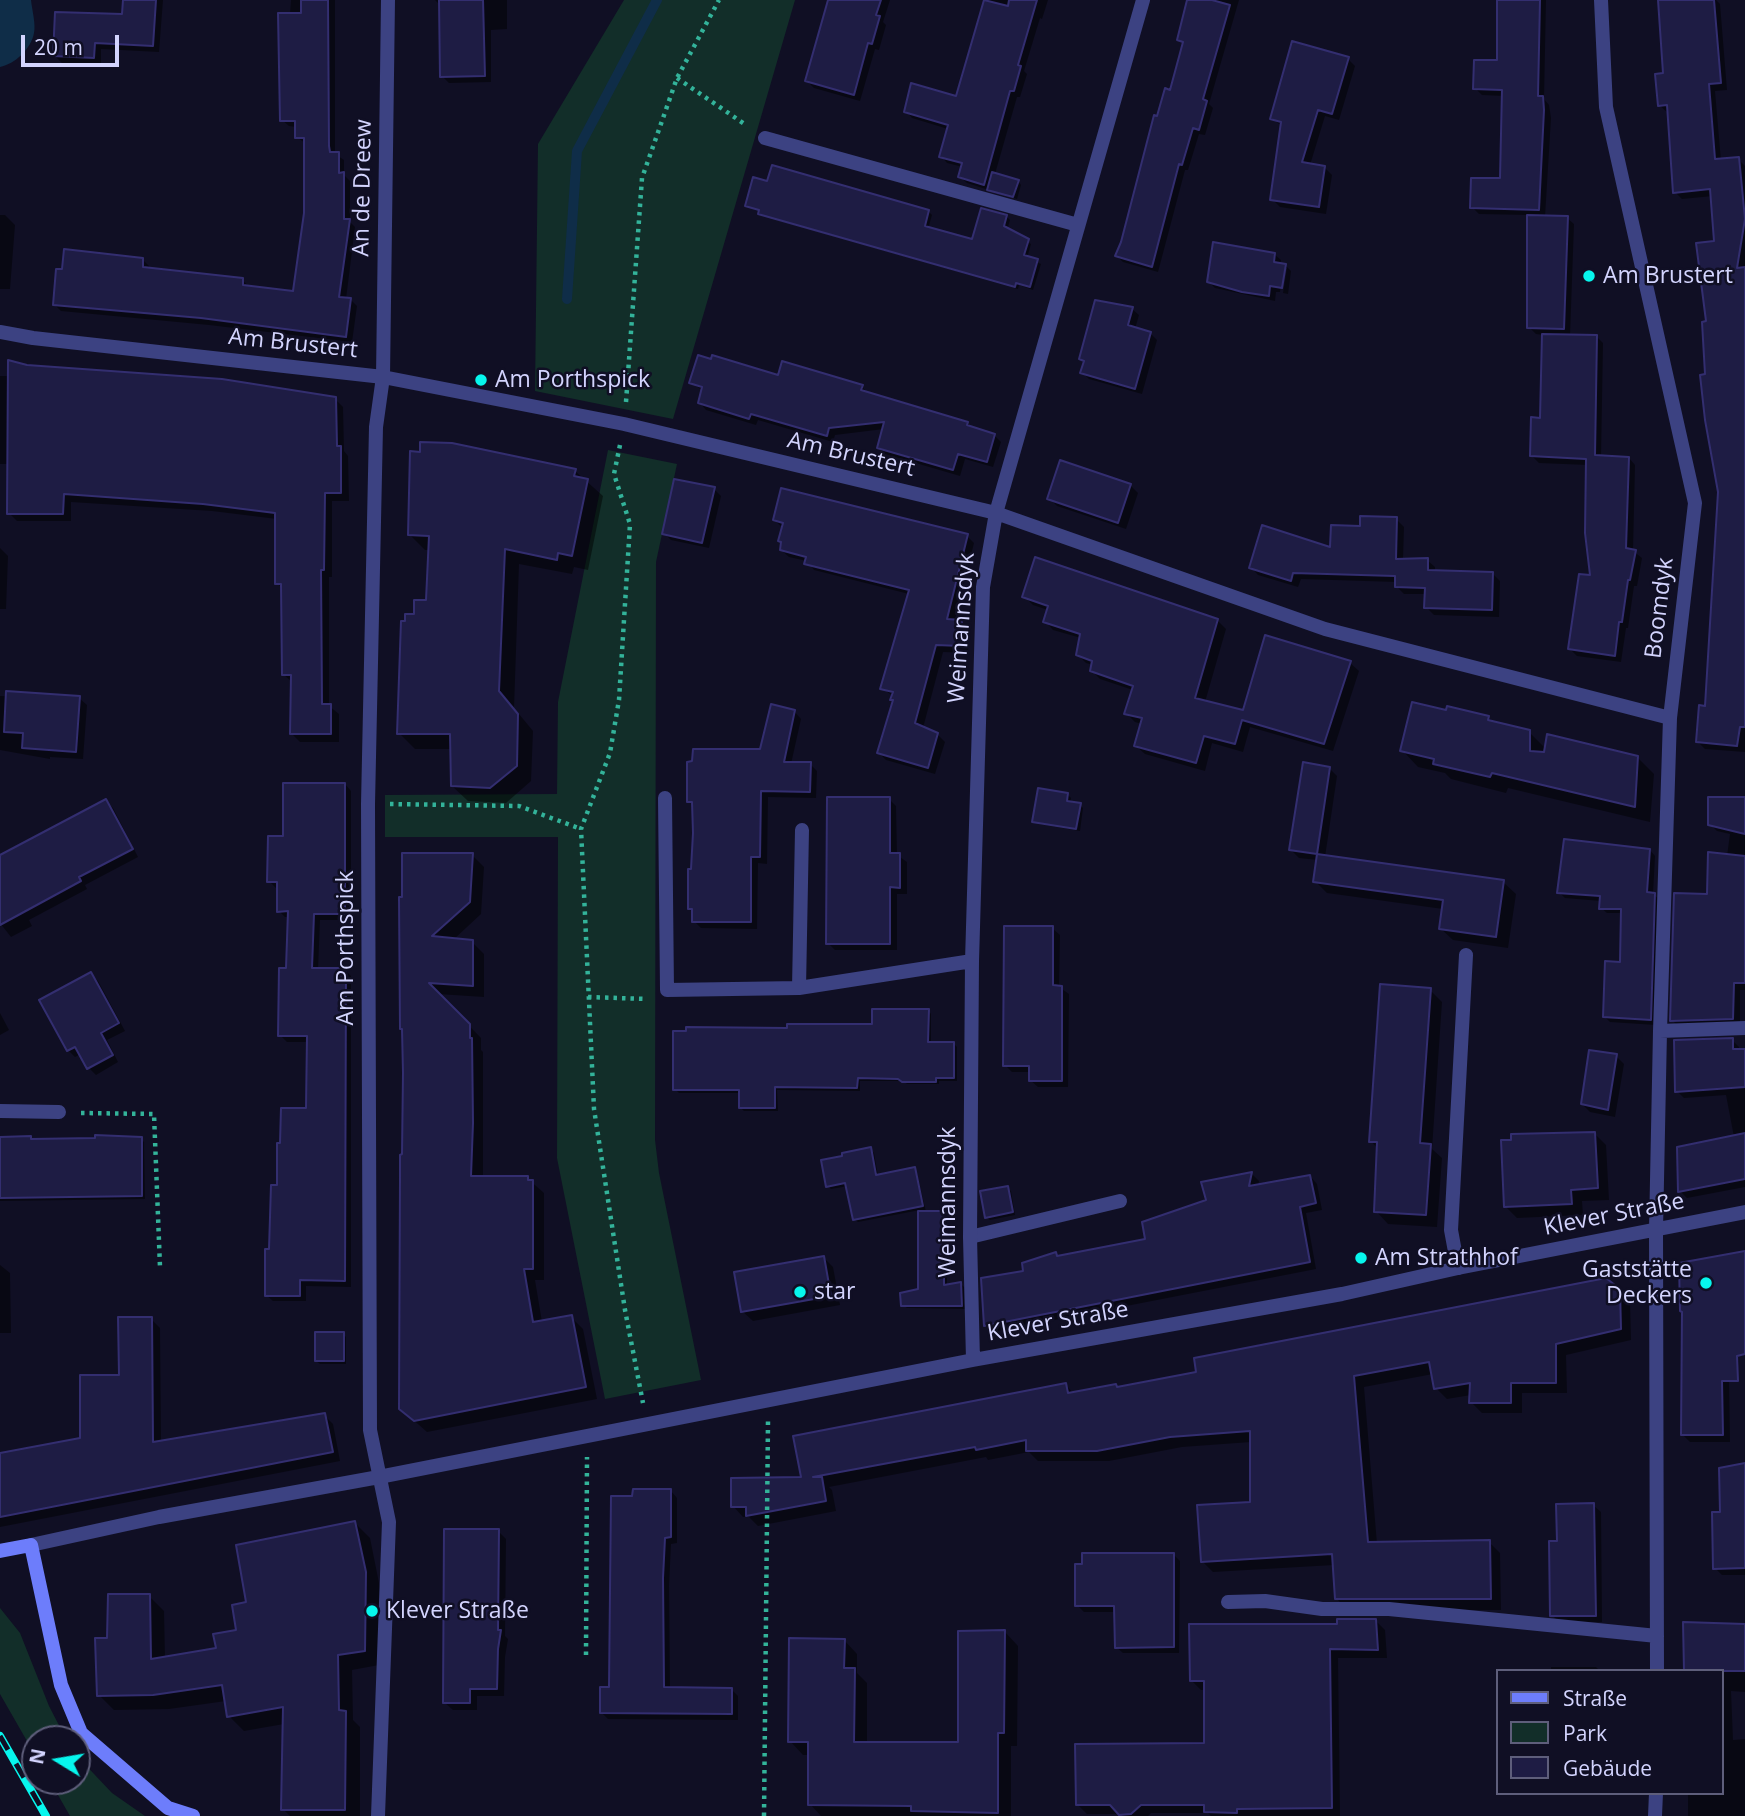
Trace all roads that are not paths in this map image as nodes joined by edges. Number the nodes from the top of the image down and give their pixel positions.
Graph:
1 (388, 0) edge
2 (1143, 0) edge
3 (1601, 0) edge
4 (765, 138) road end
5 (1078, 225) junction
6 (0, 332) edge
7 (383, 377) junction
8 (996, 513) junction
9 (1670, 718) junction
10 (665, 798) dead end
11 (802, 830) dead end
12 (1466, 955) dead end
13 (972, 961) junction
14 (799, 988) junction
15 (1745, 1028) edge
16 (1660, 1031) junction
17 (0, 1111) edge
18 (59, 1112) road end
19 (1120, 1201) dead end
20 (1745, 1212) edge
21 (1656, 1230) junction
22 (970, 1237) junction
23 (1458, 1268) junction
24 (973, 1360) junction
25 (379, 1477) junction
26 (31, 1545) junction
27 (0, 1550) edge
28 (1228, 1602) dead end
29 (1657, 1636) junction
30 (1657, 1669) edge
31 (1656, 1795) edge
32 (193, 1816) edge
33 (378, 1816) edge
34 (1656, 1816) edge

1 - 7 street, An de Dreew
2 - 5 street, Weimannsdyk
3 - 9 street, Boomdyk
4 - 5 street
5 - 8 street, Weimannsdyk
6 - 7 street, Am Brustert
7 - 8 street, Am Brustert
7 - 25 street, Am Porthspick
8 - 9 street, Am Brustert
8 - 13 street, Weimannsdyk
9 - 16 street, Boomdyk
10 - 14 street
11 - 14 street
12 - 23 street
13 - 14 street
13 - 22 street, Weimannsdyk
15 - 16 street
16 - 21 street, Boomdyk
17 - 18 street
19 - 22 street
20 - 21 street, Klever Straße
21 - 23 street, Klever Straße
21 - 29 street
22 - 24 street, Weimannsdyk
23 - 24 street, Klever Straße
24 - 25 street, Klever Straße
25 - 26 street, Klever Straße
25 - 33 street
26 - 27 street, Klever Straße
26 - 32 street
28 - 29 street
29 - 30 street
31 - 34 street

